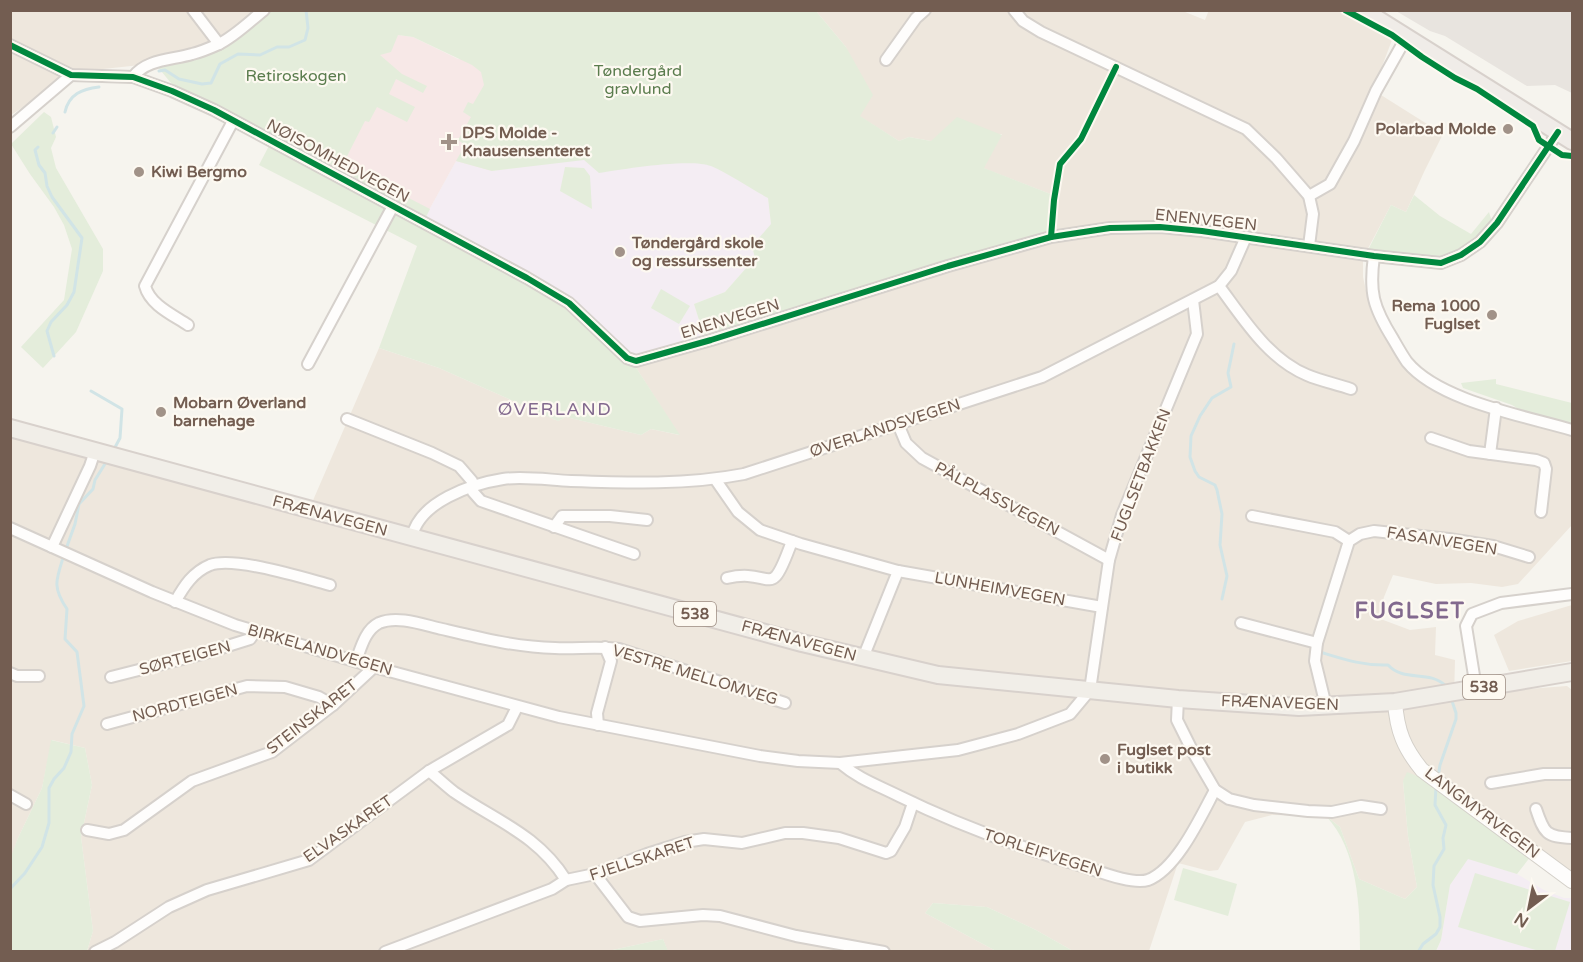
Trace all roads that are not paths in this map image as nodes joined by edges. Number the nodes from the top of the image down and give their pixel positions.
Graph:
1 (193, 10) edge
2 (264, 10) edge
3 (925, 10) edge
4 (1014, 10) edge
5 (1363, 10) edge
6 (1373, 10) edge
7 (1403, 43) dead end
8 (219, 44) junction
9 (10, 45) edge
10 (886, 60) dead end
11 (71, 75) junction
12 (133, 77) junction
13 (233, 121) junction
14 (10, 127) edge
15 (1568, 134) edge
16 (1309, 196) junction
17 (393, 206) junction
18 (1246, 237) junction
19 (1309, 246) junction
20 (1374, 256) junction
21 (1219, 286) junction
22 (1193, 300) junction
23 (188, 325) dead end
24 (627, 358) joint
25 (308, 364) dead end
26 (1352, 389) dead end
27 (1496, 408) junction
28 (347, 419) dead end
29 (897, 424) junction
30 (10, 428) edge
31 (1572, 430) edge
32 (1431, 438) dead end
33 (95, 451) junction
34 (1490, 454) junction
35 (715, 479) junction
36 (473, 486) junction
37 (1541, 512) dead end
38 (1252, 516) dead end
39 (647, 520) dead end
40 (554, 527) junction
41 (10, 528) edge
42 (412, 537) junction
43 (792, 541) junction
44 (1349, 542) junction
45 (52, 546) junction
46 (634, 554) dead end
47 (1529, 557) dead end
48 (1109, 560) junction
49 (898, 571) junction
50 (727, 578) dead end
51 (330, 585) dead end
52 (1572, 594) edge
53 (175, 602) junction
54 (1102, 607) junction
55 (1241, 623) dead end
56 (255, 632) junction
57 (1317, 643) junction
58 (605, 647) junction
59 (863, 658) junction
60 (356, 661) junction
61 (374, 668) junction
62 (1572, 672) edge
63 (10, 673) edge
64 (39, 676) dead end
65 (111, 676) dead end
66 (1476, 688) junction
67 (1090, 690) junction
68 (1178, 699) junction
69 (1395, 702) junction
70 (785, 703) dead end
71 (333, 705) junction
72 (1326, 706) junction
73 (517, 707) junction
74 (106, 724) dead end
75 (598, 725) junction
76 (840, 763) junction
77 (429, 771) junction
78 (1572, 774) edge
79 (1491, 783) dead end
80 (1215, 790) junction
81 (10, 795) edge
82 (913, 803) junction
83 (26, 804) dead end
84 (1381, 809) dead end
85 (1536, 809) dead end
86 (87, 830) dead end
87 (1572, 837) edge
88 (594, 874) junction
89 (566, 880) junction
90 (1572, 881) edge
91 (94, 951) edge
92 (385, 951) edge
93 (884, 951) edge

1 - 8 street
2 - 8 street
3 - 10 street
4 - 16 street
5 - 15 highway
6 - 15 highway
7 - 16 street
8 - 12 street
9 - 11 street, NØISOMHEDVEGEN
11 - 12 street, NØISOMHEDVEGEN
11 - 14 street
12 - 13 street, NØISOMHEDVEGEN
13 - 17 street, NØISOMHEDVEGEN
13 - 23 street
15 - 20 street, ENENVEGEN
16 - 19 street
17 - 24 street, NØISOMHEDVEGEN
17 - 25 street, NØISOMHEDVEGEN
18 - 19 street, ENENVEGEN
18 - 21 street, ØVERLANDSVEGEN
18 - 24 street, ENENVEGEN
19 - 20 street, ENENVEGEN
20 - 27 street
21 - 22 street, ØVERLANDSVEGEN
21 - 26 street
22 - 29 street, ØVERLANDSVEGEN
22 - 48 street, FUGLSETBAKKEN
27 - 31 street
27 - 34 street
28 - 36 street
29 - 35 street, ØVERLANDSVEGEN
29 - 48 street, PÅLPLASSVEGEN
30 - 33 main road, FRÆNAVEGEN / 538
32 - 34 street
33 - 42 main road, FRÆNAVEGEN / 538
33 - 45 street
34 - 37 street
35 - 36 street, ØVERLANDSVEGEN
35 - 43 street, LUNHEIMVEGEN
36 - 40 street
36 - 42 street, ØVERLANDSVEGEN
38 - 44 street
39 - 40 street
40 - 46 street
41 - 45 street, BIRKELANDVEGEN
42 - 59 main road, FRÆNAVEGEN / 538
43 - 49 street, LUNHEIMVEGEN
43 - 50 street
44 - 47 street, FASANVEGEN
44 - 57 street
45 - 53 street, BIRKELANDVEGEN
48 - 54 street, FUGLSETBAKKEN
49 - 54 street, LUNHEIMVEGEN
49 - 59 street
51 - 53 street
52 - 66 street
53 - 56 street, BIRKELANDVEGEN
54 - 67 street, FUGLSETBAKKEN
55 - 57 street
56 - 60 street, BIRKELANDVEGEN
56 - 65 street, SØRTEIGEN
57 - 72 street
58 - 60 street, VESTRE MELLOMVEG
58 - 70 street, VESTRE MELLOMVEG
58 - 75 street, VESTRE MELLOMVEG
59 - 67 main road, FRÆNAVEGEN / 538
60 - 61 street, BIRKELANDVEGEN
61 - 71 street, STEINSKARET
61 - 73 street, BIRKELANDVEGEN
62 - 66 main road, FRÆNAVEGEN / 538
63 - 64 street
66 - 69 main road, FRÆNAVEGEN / 538
67 - 68 main road, FRÆNAVEGEN / 538
67 - 76 street, BIRKELANDVEGEN
68 - 72 main road, FRÆNAVEGEN / 538
68 - 80 street
69 - 72 main road, FRÆNAVEGEN / 538
69 - 90 main road, LANGMYRVEGEN
71 - 74 street, NORDTEIGEN
71 - 86 street, STEINSKARET
73 - 75 street, BIRKELANDVEGEN
73 - 77 street, ELVASKARET
75 - 76 street, BIRKELANDVEGEN
76 - 82 street, TORLEIFVEGEN
77 - 89 street
77 - 91 street, ELVASKARET
78 - 79 street
80 - 82 street, TORLEIFVEGEN
80 - 84 street
81 - 83 street
82 - 88 street, FJELLSKARET
85 - 87 street
88 - 89 street, FJELLSKARET
88 - 93 street
89 - 92 street, FJELLSKARET

